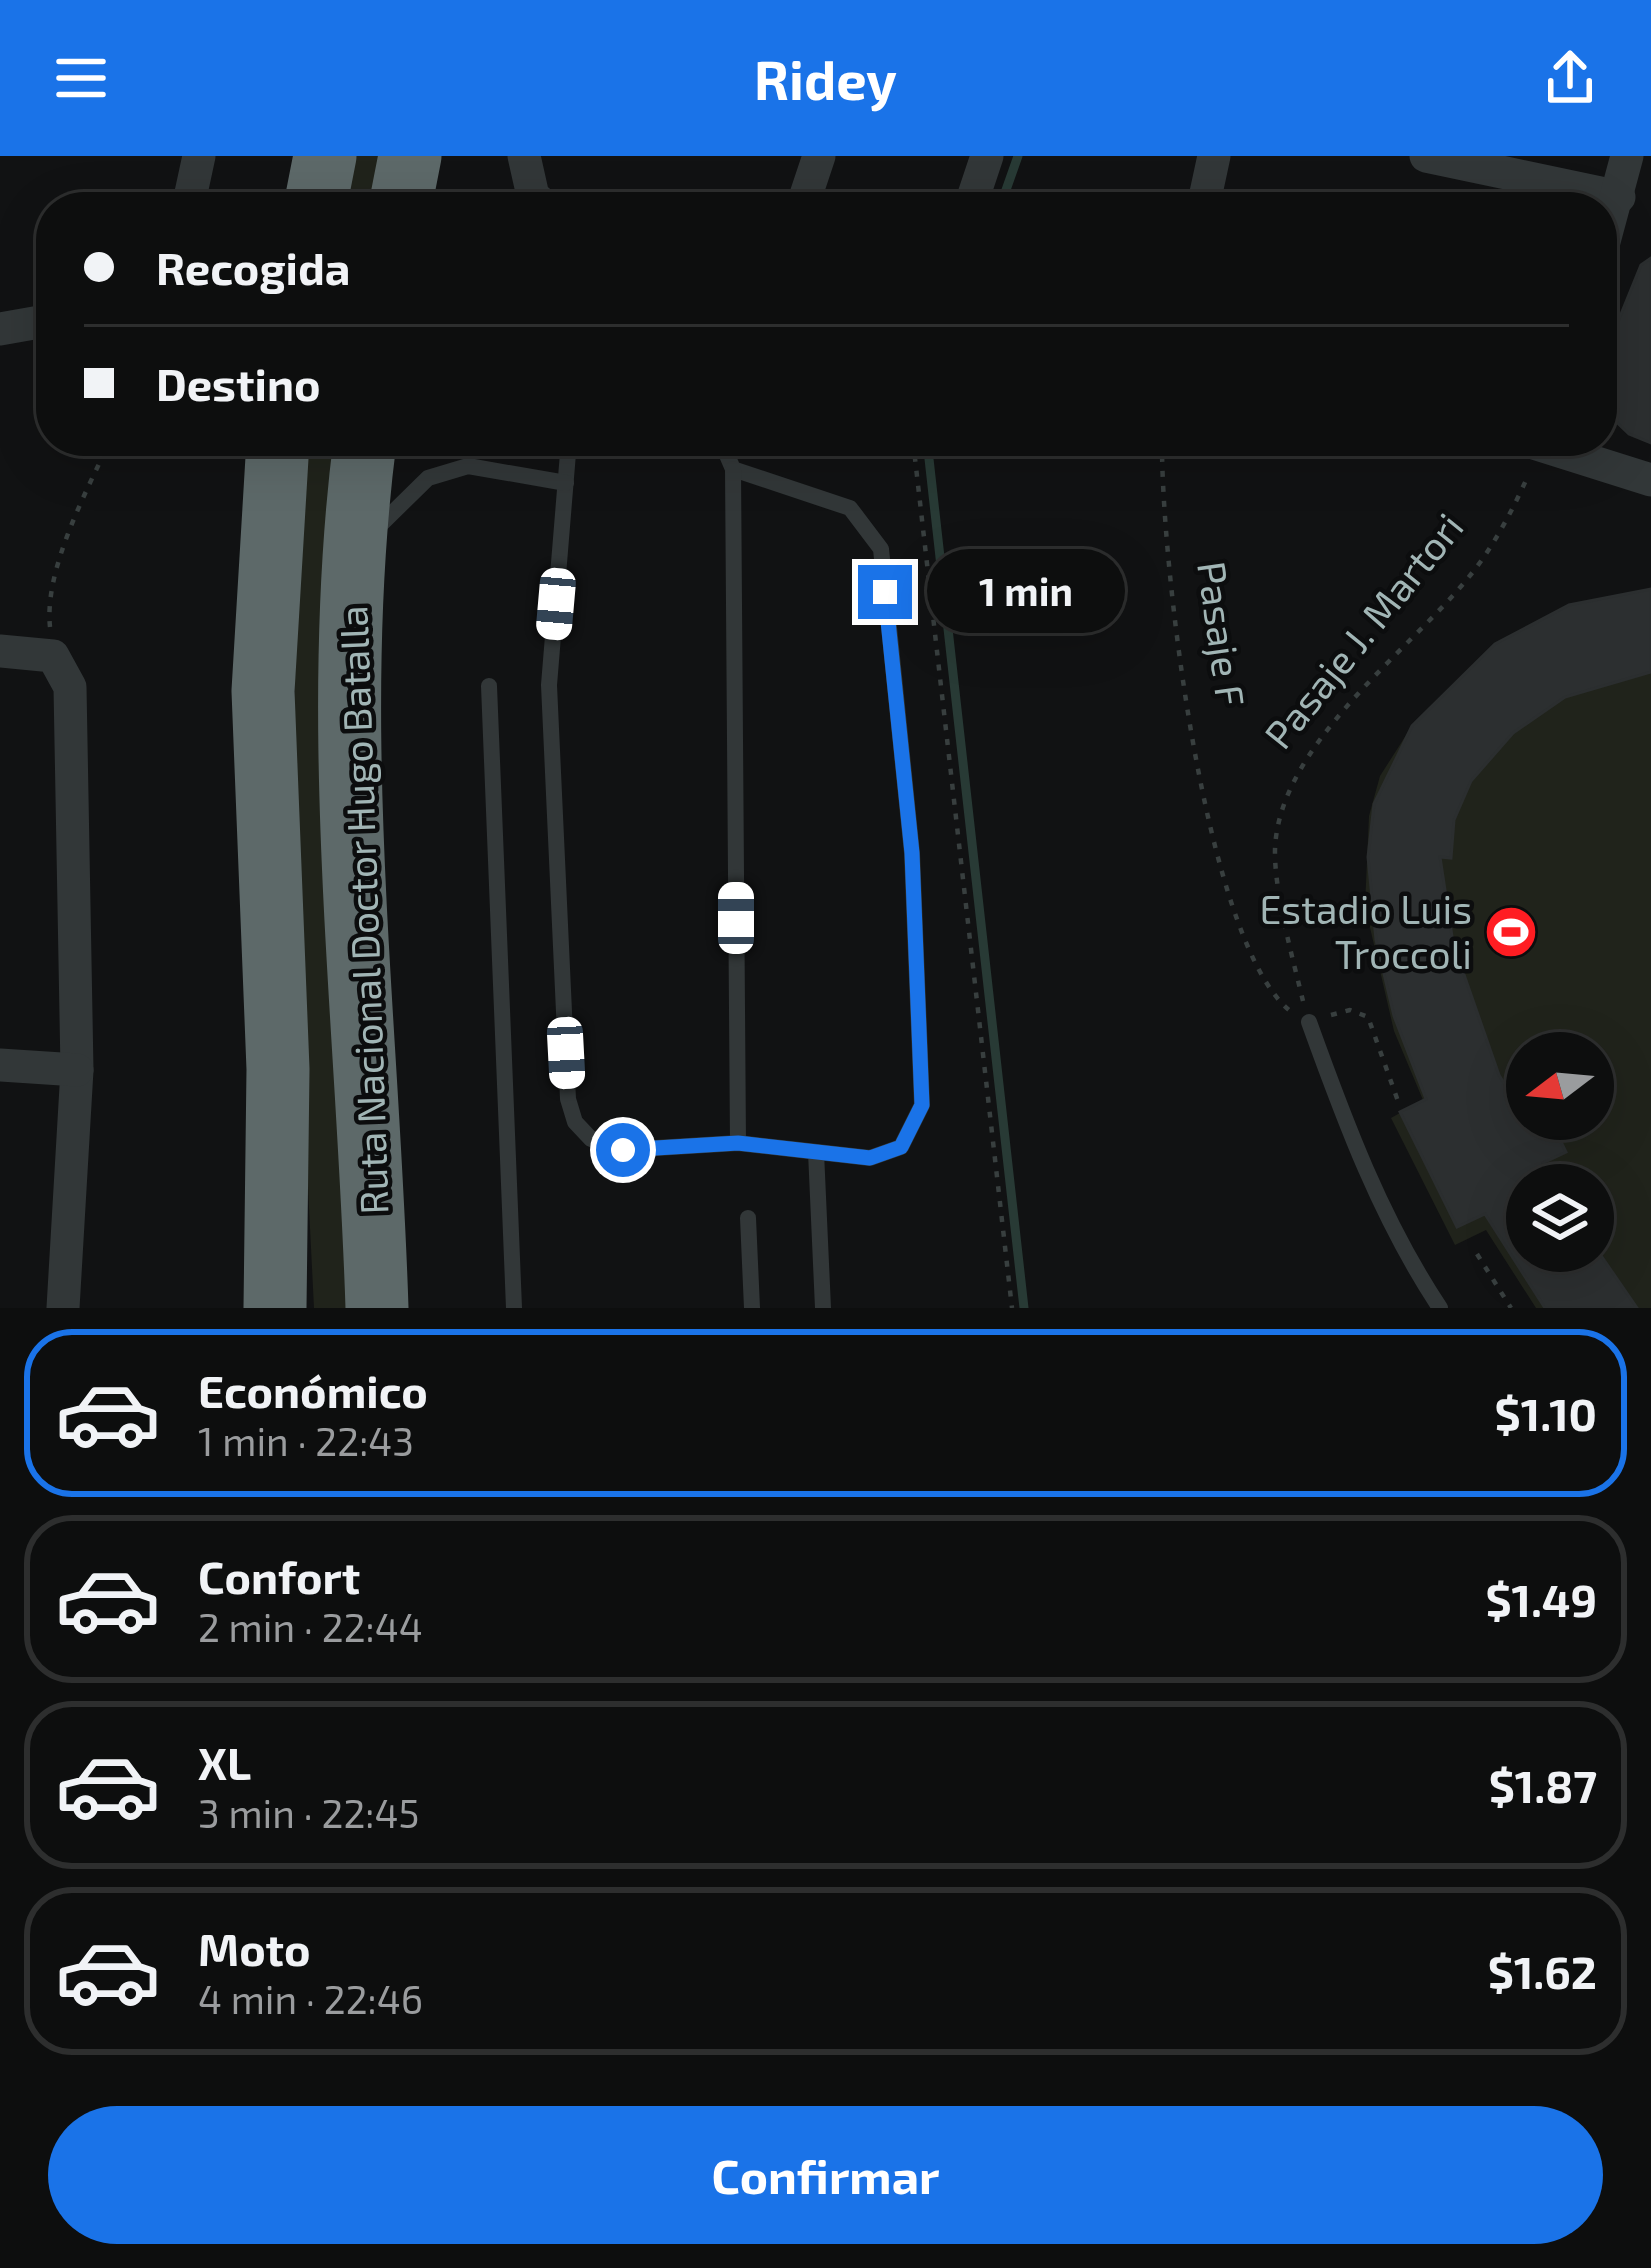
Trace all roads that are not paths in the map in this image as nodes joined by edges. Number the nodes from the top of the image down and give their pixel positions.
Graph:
1 (199, 156) edge
2 (325, 156) edge
3 (410, 156) edge
4 (524, 156) edge
5 (819, 156) edge
6 (987, 156) edge
7 (1214, 156) edge
8 (1426, 156) edge
9 (1627, 156) edge
10 (191, 192) edge
11 (318, 192) edge
12 (403, 192) edge
13 (536, 192) edge
14 (807, 192) edge
15 (975, 192) edge
16 (1206, 192) edge
17 (1595, 192) edge
18 (1619, 197) joint
19 (1617, 203) edge
20 (36, 323) edge
21 (0, 329) edge
22 (277, 456) edge
23 (364, 456) edge
24 (567, 456) edge
25 (728, 456) edge
26 (1579, 456) edge
27 (733, 469) junction
28 (1651, 480) edge
29 (566, 483) junction
30 (356, 549) junction
31 (0, 651) edge
32 (489, 686) dead end
33 (1309, 1022) road end
34 (0, 1065) edge
35 (278, 1069) junction
36 (77, 1070) junction
37 (738, 1143) junction
38 (816, 1152) junction
39 (748, 1218) dead end
40 (63, 1308) edge
41 (275, 1308) edge
42 (296, 1308) edge
43 (376, 1308) edge
44 (514, 1308) edge
45 (752, 1308) edge
46 (823, 1308) edge
47 (1440, 1308) edge

1 - 10 street
2 - 11 highway
3 - 12 highway
4 - 13 street
5 - 14 street
6 - 15 street
7 - 16 street
8 - 17 street
9 - 18 street
18 - 19 street
20 - 21 street
22 - 35 highway
23 - 30 highway, Ruta Nacional Doctor Hugo Batalla
24 - 29 lane
25 - 27 lane
26 - 28 street
27 - 37 lane
27 - 38 lane
29 - 30 lane
29 - 37 lane
30 - 43 highway, Ruta Nacional Doctor Hugo Batalla
31 - 36 street
32 - 44 lane
33 - 47 lane
34 - 36 street
35 - 41 highway
35 - 42 highway
36 - 40 street
37 - 38 lane
38 - 46 lane
39 - 45 lane

